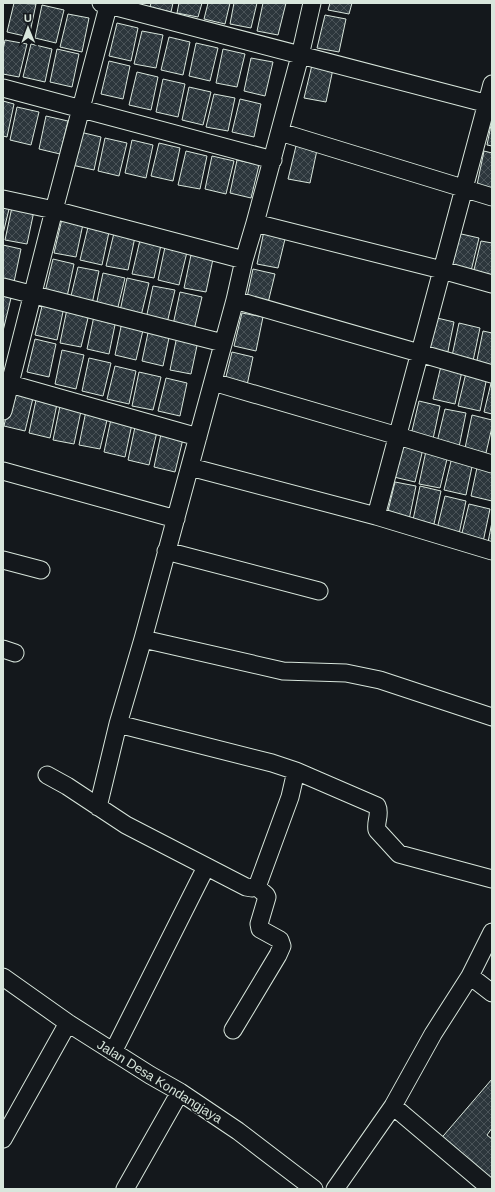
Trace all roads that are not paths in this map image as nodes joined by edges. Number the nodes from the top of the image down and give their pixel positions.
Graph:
1 (312, 3) edge
2 (106, 4) edge
3 (300, 56) junction
4 (492, 84) edge
5 (3, 88) edge
6 (489, 105) edge
7 (82, 108) junction
8 (280, 132) junction
9 (272, 160) junction
10 (464, 188) junction
11 (492, 197) edge
12 (3, 199) edge
13 (54, 210) junction
14 (255, 223) junction
15 (244, 260) junction
16 (442, 270) junction
17 (492, 284) edge
18 (3, 287) edge
19 (34, 294) junction
20 (235, 300) junction
21 (223, 342) junction
22 (420, 352) junction
23 (492, 374) edge
24 (212, 382) junction
25 (7, 383) edge
26 (3, 411) edge
27 (398, 436) junction
28 (198, 437) junction
29 (492, 464) edge
30 (190, 467) junction
31 (3, 471) edge
32 (376, 516) junction
33 (176, 519) junction
34 (166, 551) junction
35 (492, 551) edge
36 (3, 560) edge
37 (40, 570) dead end
38 (319, 591) dead end
39 (143, 640) junction
40 (492, 717) edge
41 (118, 724) junction
42 (296, 771) junction
43 (47, 775) dead end
44 (98, 806) junction
45 (206, 867) junction
46 (492, 879) edge
47 (257, 887) junction
48 (492, 932) edge
49 (470, 976) junction
50 (3, 977) edge
51 (492, 993) edge
52 (68, 1023) junction
53 (233, 1030) dead end
54 (113, 1052) junction
55 (180, 1092) junction
56 (393, 1106) junction
57 (3, 1139) edge
58 (125, 1189) edge
59 (314, 1189) edge
60 (335, 1189) edge
61 (491, 1189) edge

1 - 3 street
2 - 3 street
2 - 7 street
3 - 6 street
3 - 8 street
4 - 6 street
5 - 7 street
6 - 10 street
7 - 9 street
7 - 13 street
8 - 9 street
8 - 10 street
9 - 14 street
10 - 11 street
10 - 16 street
12 - 13 street
13 - 15 street
13 - 19 street
14 - 15 street
14 - 16 street
15 - 20 street
16 - 17 street
16 - 22 street
18 - 19 street
19 - 21 street
19 - 25 street
20 - 21 street
20 - 22 street
21 - 24 street
22 - 23 street
22 - 27 street
24 - 27 street
24 - 28 street
25 - 26 street
25 - 28 street
27 - 29 street
27 - 32 street
28 - 30 street
30 - 32 street
30 - 33 street
31 - 33 street
32 - 35 street
33 - 34 street
34 - 38 street
34 - 39 street
36 - 37 street
39 - 40 street
39 - 41 street
41 - 42 street
41 - 44 street
42 - 46 street
42 - 47 street
43 - 44 street
44 - 45 street
45 - 47 street
45 - 54 street
47 - 53 street
48 - 49 street
49 - 51 street
49 - 56 street
50 - 52 street, Jalan Desa Kondangjaya
52 - 54 street, Jalan Desa Kondangjaya
52 - 57 street
54 - 55 street, Jalan Desa Kondangjaya
55 - 58 street
55 - 59 street, Jalan Desa Kondangjaya
56 - 60 street
56 - 61 street

